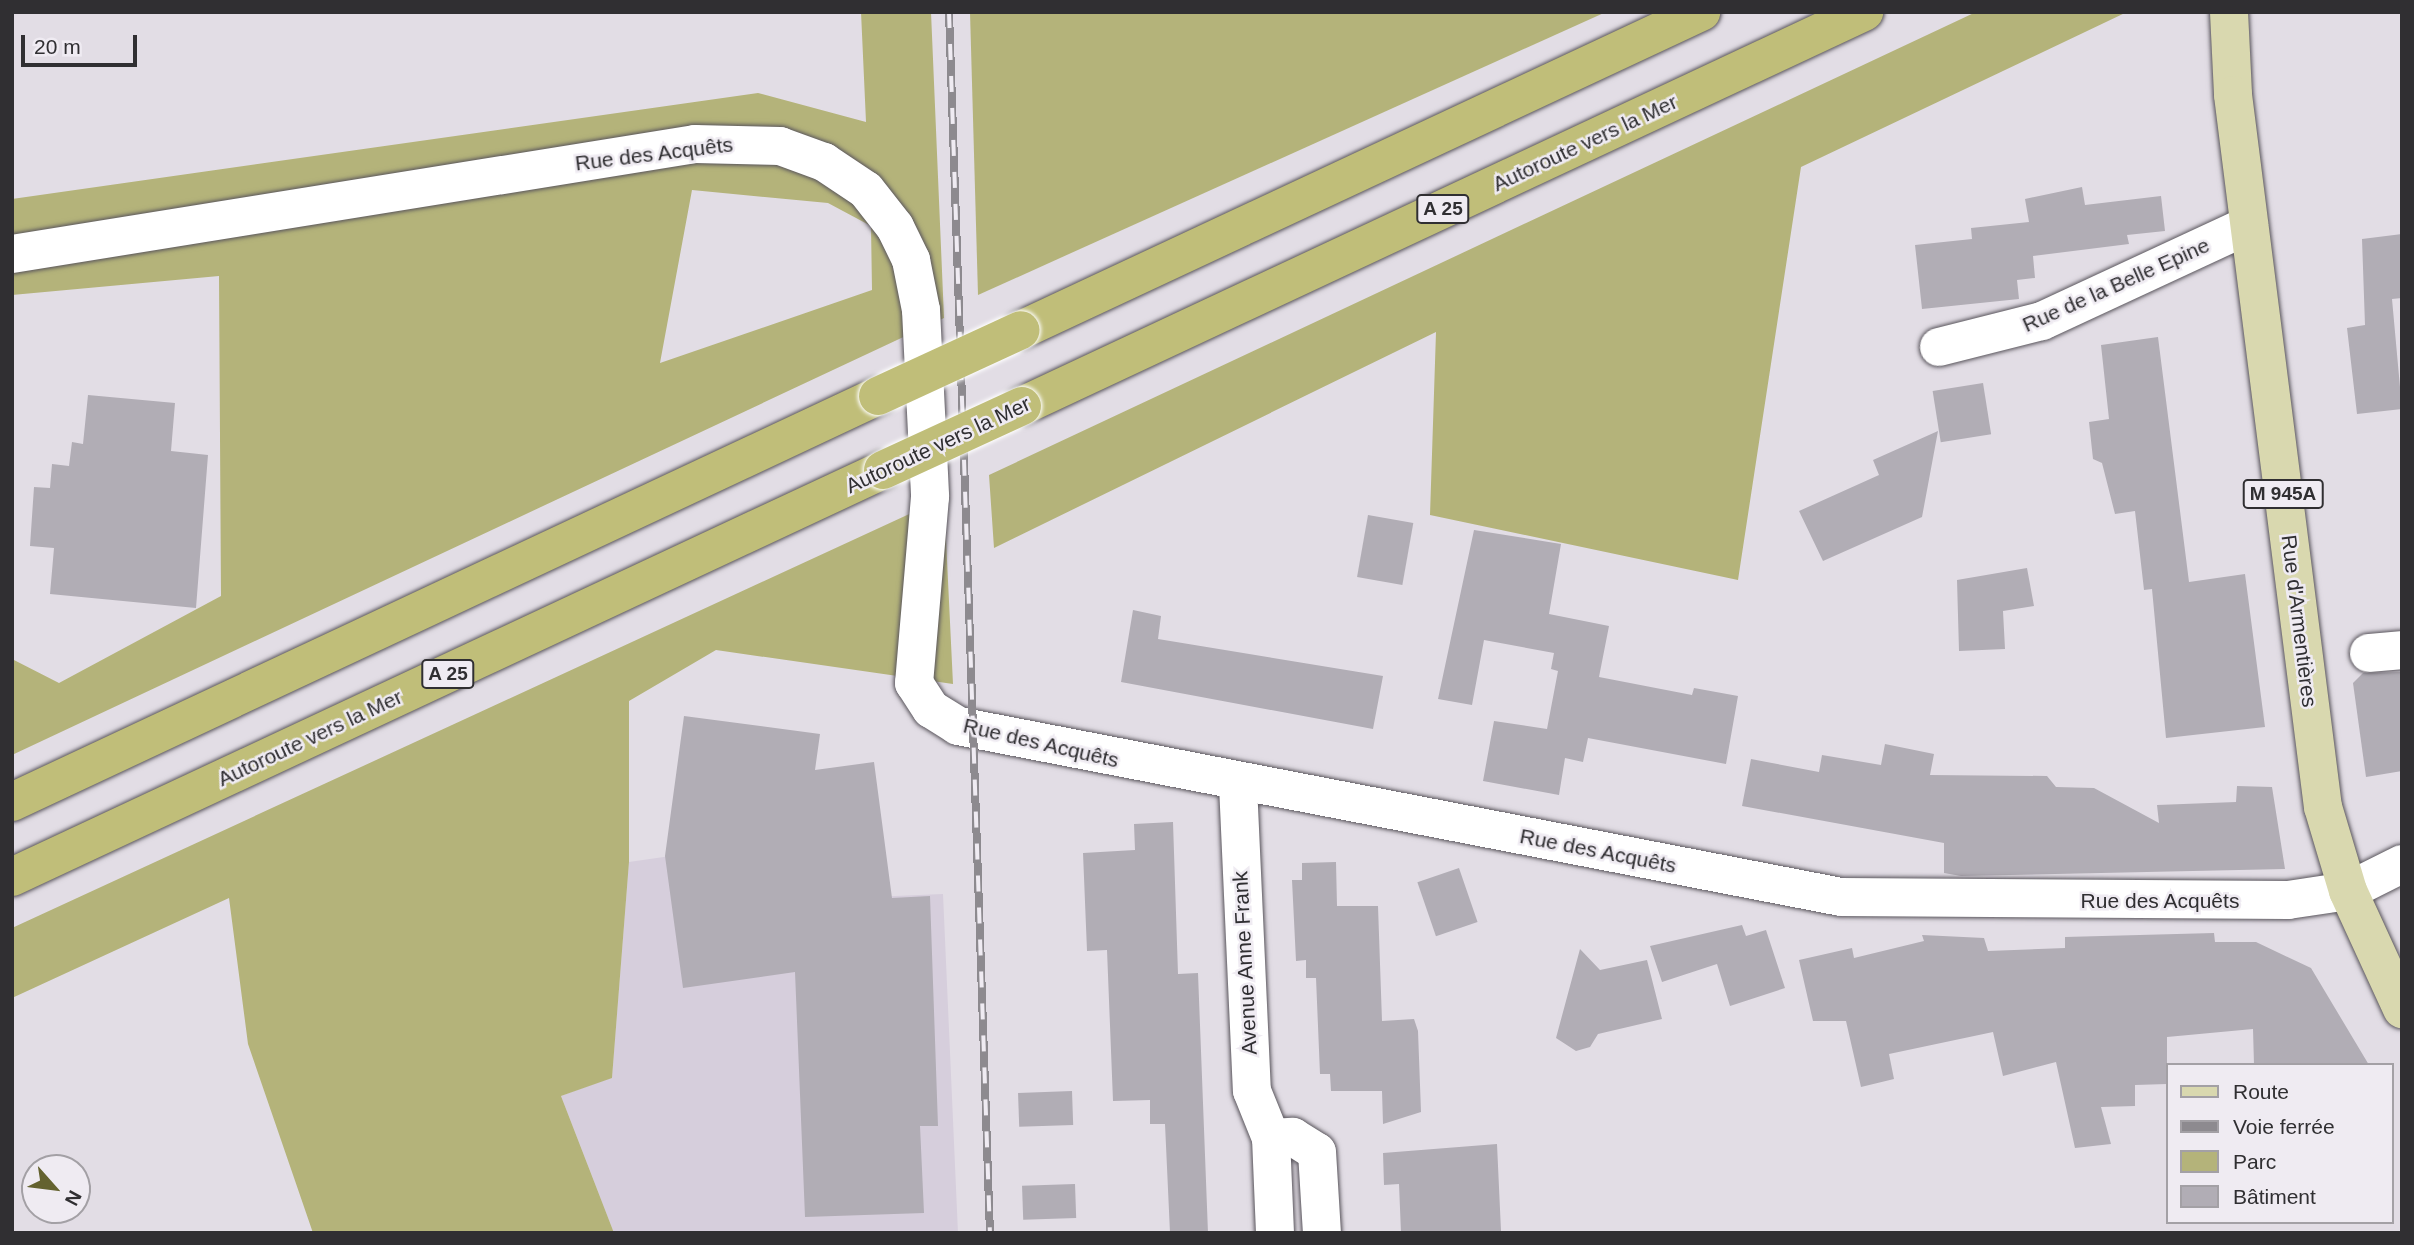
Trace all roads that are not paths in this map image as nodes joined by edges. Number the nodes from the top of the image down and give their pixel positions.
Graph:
1 (1701, 12) edge
2 (1864, 12) edge
3 (2214, 12) edge
4 (2229, 12) edge
5 (2233, 95) junction
6 (2249, 225) junction
7 (12, 254) edge
8 (1939, 346) dead end
9 (1238, 785) junction
10 (12, 802) edge
11 (2402, 864) edge
12 (12, 877) edge
13 (2348, 891) junction
14 (2402, 1009) edge
15 (1270, 1138) junction
16 (1275, 1233) edge
17 (1322, 1233) edge

1 - 10 highway, bridge
2 - 12 highway, Autoroute vers la Mer / A 25, bridge
3 - 5 main road, Rue d'Armentières / M 945A
4 - 5 main road, Rue d'Armentières / M 945A
5 - 6 main road, Rue d'Armentières / M 945A
6 - 8 street, Rue de la Belle Epine
6 - 13 main road, Rue d'Armentières / M 945A
7 - 9 street, Rue des Acquêts
9 - 13 street, Rue des Acquêts
9 - 15 street, Avenue Anne Frank
11 - 13 street, Rue des Acquêts
13 - 14 main road, Rue d'Armentières / M 945A
15 - 16 street, Avenue Anne Frank
15 - 17 street

